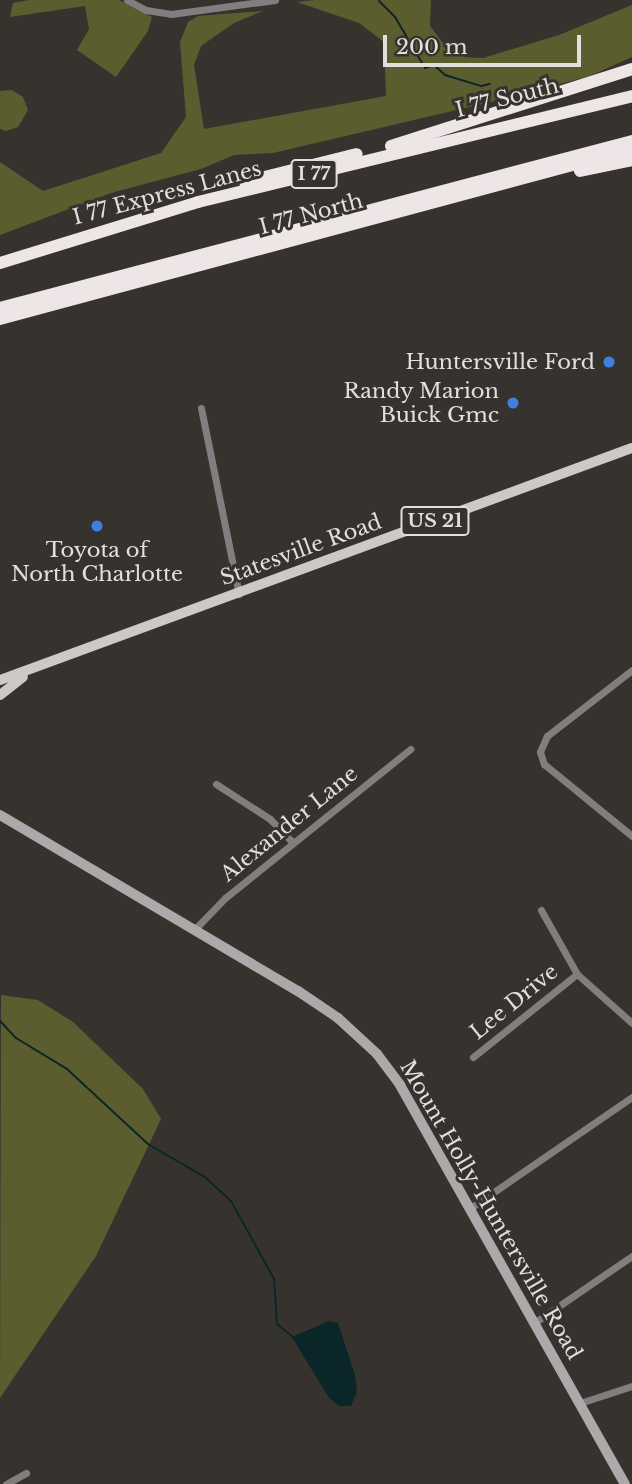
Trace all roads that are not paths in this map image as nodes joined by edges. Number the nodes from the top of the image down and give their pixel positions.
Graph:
1 (127, 0) edge
2 (275, 0) edge
3 (632, 69) edge
4 (632, 88) edge
5 (632, 96) edge
6 (632, 141) edge
7 (391, 146) junction
8 (632, 149) edge
9 (632, 160) edge
10 (484, 189) junction
11 (0, 254) edge
12 (0, 263) edge
13 (0, 309) edge
14 (0, 320) edge
15 (201, 408) dead end
16 (632, 448) edge
17 (239, 594) junction
18 (181, 615) junction
19 (632, 670) edge
20 (23, 677) junction
21 (0, 680) edge
22 (0, 686) edge
23 (0, 695) edge
24 (410, 749) dead end
25 (216, 784) dead end
26 (0, 815) edge
27 (632, 836) edge
28 (292, 842) junction
29 (541, 909) dead end
30 (194, 930) junction
31 (577, 975) junction
32 (632, 1024) edge
33 (473, 1058) dead end
34 (632, 1097) edge
35 (470, 1209) junction
36 (632, 1256) edge
37 (534, 1323) junction
38 (632, 1386) edge
39 (580, 1403) junction
40 (26, 1473) dead end
41 (6, 1484) edge
42 (625, 1484) edge

1 - 2 street
3 - 7 highway
4 - 7 highway, I 77 South / I 77
5 - 12 highway, I 77 Express Lanes / I 77
6 - 13 highway, I 77
7 - 11 highway, I 77
8 - 10 highway, I 77 North
9 - 10 highway
10 - 14 highway, I 77 North
15 - 17 street
16 - 17 main road, Statesville Road / US 21
17 - 18 main road, Statesville Road / US 21
18 - 20 main road, Statesville Road / US 21
18 - 21 main road, Statesville Road / US 21
19 - 27 street
20 - 22 main road, Statesville Road / US 21
20 - 23 main road
24 - 28 street, Alexander Lane
25 - 28 street
26 - 30 main road, Mount Holly-Huntersville Road
28 - 30 street, Alexander Lane
29 - 31 street
30 - 35 main road, Mount Holly-Huntersville Road
31 - 32 street
31 - 33 street, Lee Drive
34 - 35 street
35 - 37 main road, Mount Holly-Huntersville Road
36 - 37 street
37 - 39 main road, Mount Holly-Huntersville Road
38 - 39 street
39 - 42 main road, Mount Holly-Huntersville Road
40 - 41 street

